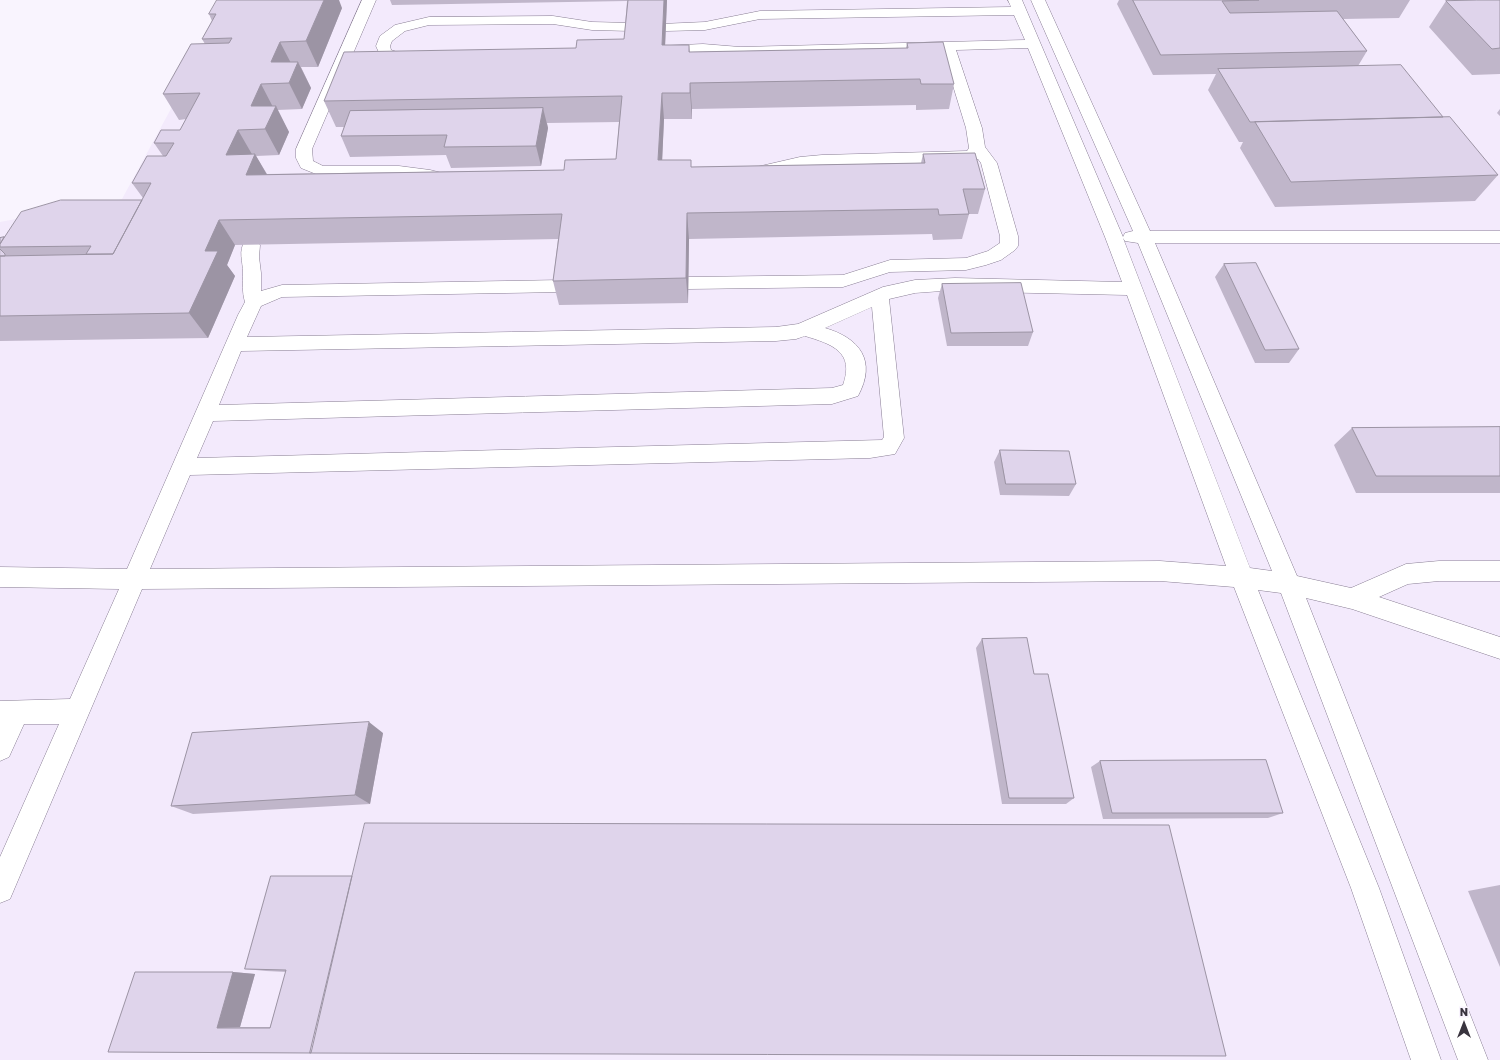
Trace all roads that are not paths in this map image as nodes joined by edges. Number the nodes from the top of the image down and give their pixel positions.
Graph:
1 (368, 0) edge
2 (1038, 0) edge
3 (932, 6) edge
4 (1017, 6) edge
5 (371, 24) junction
6 (705, 26) junction
7 (631, 27) edge
8 (666, 27) dead end
9 (400, 28) junction
10 (1033, 44) junction
11 (948, 46) junction
12 (703, 48) junction
13 (665, 49) edge
14 (425, 57) edge
15 (977, 148) junction
16 (739, 175) edge
17 (460, 180) edge
18 (1144, 237) junction
19 (1500, 237) edge
20 (1114, 238) junction
21 (252, 245) edge
22 (688, 283) edge
23 (562, 286) edge
24 (1132, 289) junction
25 (880, 296) junction
26 (254, 302) junction
27 (805, 329) junction
28 (235, 344) junction
29 (206, 413) junction
30 (183, 467) junction
31 (1500, 571) edge
32 (0, 577) edge
33 (1242, 577) junction
34 (134, 579) junction
35 (1289, 584) junction
36 (1352, 599) junction
37 (1500, 648) edge
38 (77, 711) junction
39 (8, 713) edge
40 (0, 748) edge
41 (0, 889) edge
42 (1426, 1060) edge
43 (1473, 1060) edge

1 - 5 street
2 - 18 street
3 - 4 street
3 - 6 street
4 - 10 street
5 - 9 street
5 - 17 street
6 - 8 street
6 - 12 street
7 - 9 street
9 - 14 street
10 - 11 street
10 - 20 street
11 - 12 street
11 - 15 street
12 - 13 street
15 - 16 street
15 - 22 street
18 - 19 street
18 - 20 street
18 - 35 street
20 - 24 street
21 - 26 street
23 - 26 street
24 - 25 street
24 - 33 street
25 - 27 street
25 - 30 street
26 - 28 street
27 - 28 street
27 - 29 street
28 - 29 street
29 - 30 street
30 - 34 street
31 - 36 street
32 - 34 street
33 - 34 street
33 - 35 street
33 - 42 street
34 - 38 street
35 - 36 street
35 - 43 street
36 - 37 street
38 - 39 street
38 - 41 street
39 - 40 street

